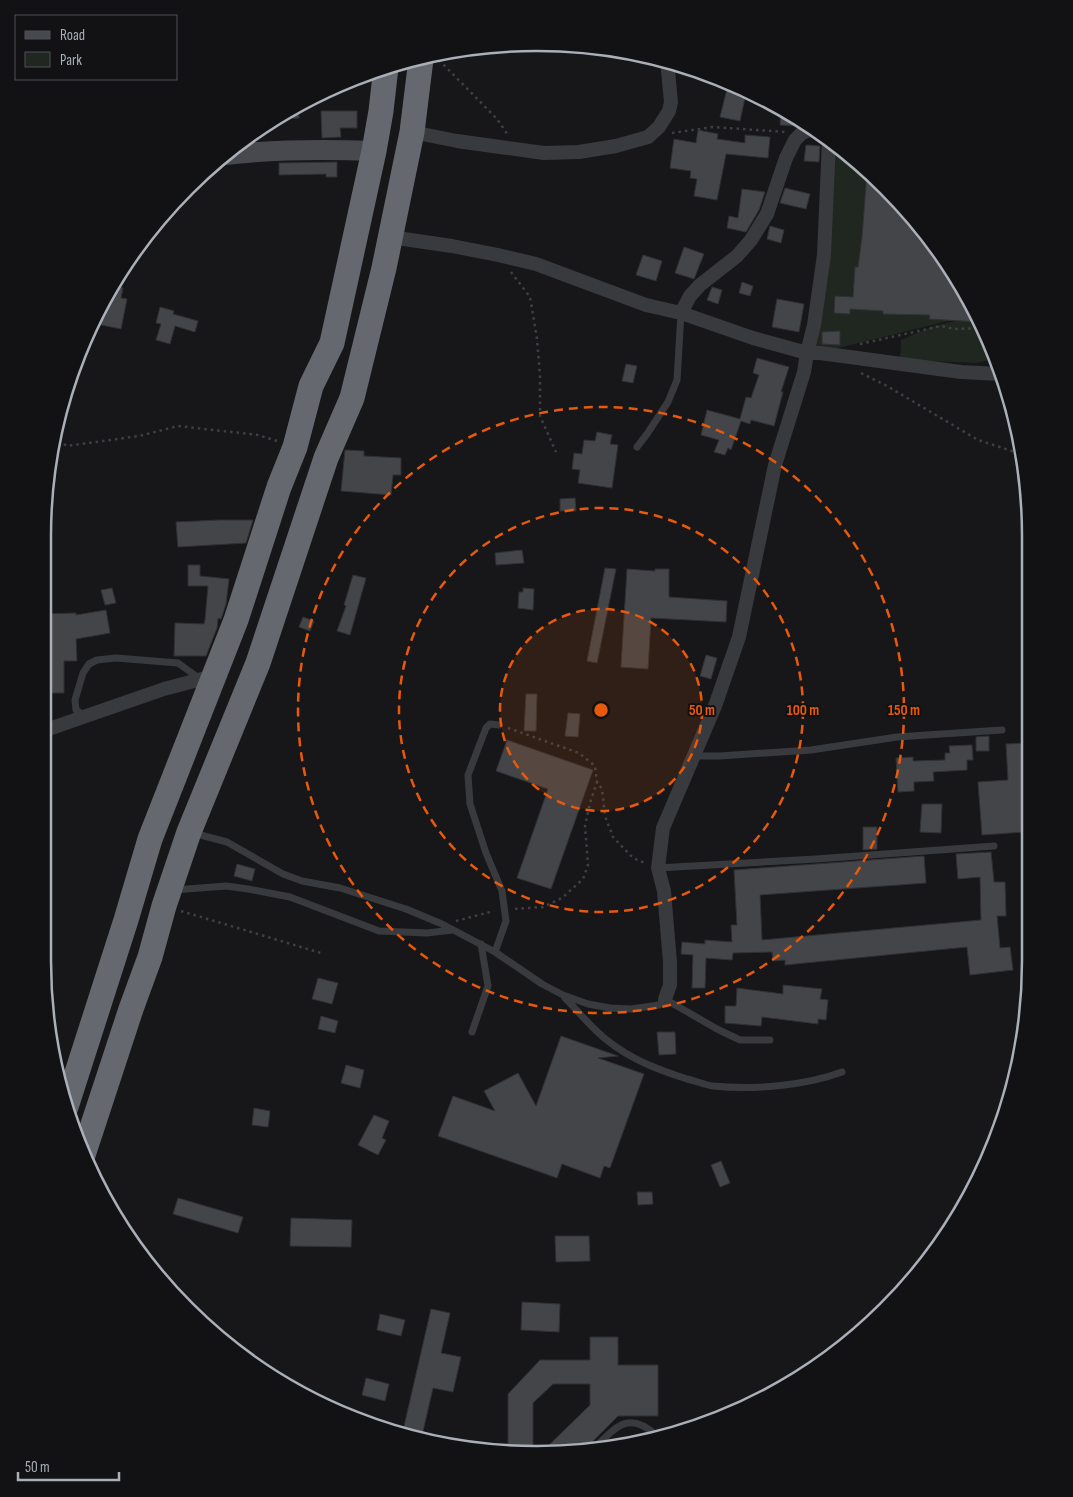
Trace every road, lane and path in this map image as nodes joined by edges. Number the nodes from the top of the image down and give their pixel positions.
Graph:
1 (441, 61) edge
2 (420, 66) edge
3 (668, 70) edge
4 (385, 76) edge
5 (802, 131) edge
6 (412, 132) junction
7 (806, 133) edge
8 (648, 137) junction
9 (517, 148) junction
10 (829, 150) edge
11 (374, 151) junction
12 (239, 153) edge
13 (390, 237) junction
14 (498, 255) junction
15 (681, 314) junction
16 (975, 328) edge
17 (857, 345) dead end
18 (807, 353) junction
19 (854, 369) dead end
20 (993, 374) edge
21 (61, 443) edge
22 (295, 447) junction
23 (637, 447) dead end
24 (556, 452) dead end
25 (1014, 452) edge
26 (241, 605) junction
27 (273, 618) junction
28 (207, 678) junction
29 (86, 716) junction
30 (499, 724) joint
31 (51, 728) edge
32 (1002, 730) dead end
33 (695, 756) junction
34 (597, 782) junction
35 (190, 832) junction
36 (994, 846) dead end
37 (658, 868) junction
38 (167, 898) junction
39 (504, 909) junction
40 (442, 924) junction
41 (454, 930) junction
42 (481, 944) junction
43 (495, 952) junction
44 (321, 953) dead end
45 (563, 996) junction
46 (665, 999) junction
47 (472, 1032) dead end
48 (770, 1040) dead end
49 (842, 1072) dead end
50 (70, 1094) edge
51 (84, 1135) edge
52 (651, 1431) edge
53 (600, 1442) edge

1 - 9 path
2 - 6 highway
3 - 8 street
4 - 11 highway
5 - 8 path
6 - 9 street
6 - 13 highway
7 - 15 street
8 - 9 street
10 - 18 street
11 - 12 street
11 - 22 highway
13 - 14 street
13 - 27 highway
14 - 15 street
14 - 24 path
15 - 18 street
15 - 23 lane
16 - 17 path
18 - 20 street
18 - 33 street
19 - 25 path
21 - 22 path
22 - 26 highway
26 - 27 highway
26 - 28 highway
27 - 35 highway
28 - 29 street
28 - 29 lane
28 - 50 highway
29 - 31 street
30 - 34 path
30 - 39 lane
32 - 33 lane
33 - 37 street
34 - 37 path
34 - 39 path
35 - 38 highway
35 - 40 lane
36 - 37 lane
37 - 46 street
38 - 41 lane
38 - 44 path
38 - 51 highway
39 - 40 path
39 - 43 lane
40 - 41 lane
41 - 42 lane
42 - 43 lane
42 - 47 lane
43 - 45 lane
45 - 46 lane
45 - 49 lane
46 - 48 lane
52 - 53 lane

